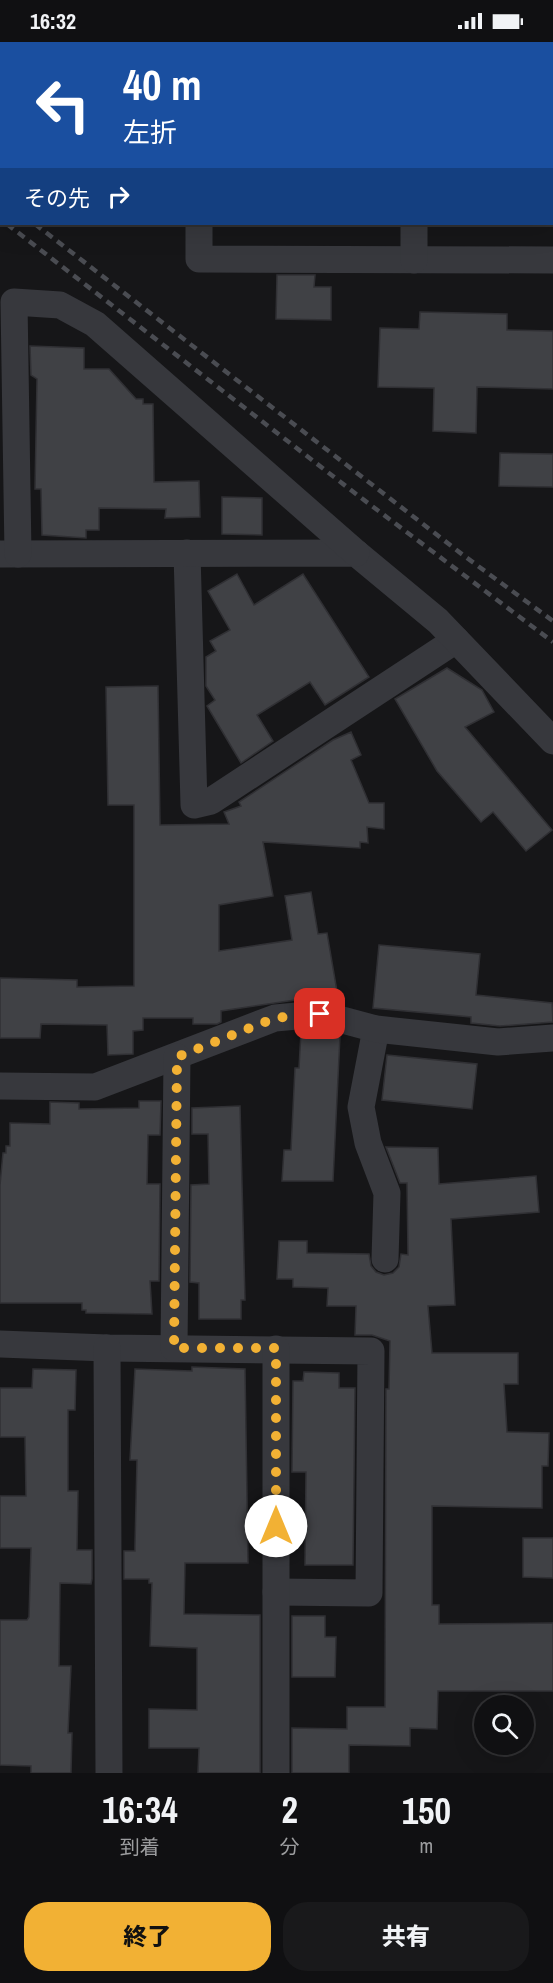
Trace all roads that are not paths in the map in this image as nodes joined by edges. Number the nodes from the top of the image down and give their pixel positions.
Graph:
1 (199, 225) edge
2 (414, 225) edge
3 (414, 260) junction
4 (553, 260) edge
5 (187, 553) junction
6 (356, 553) junction
7 (9, 554) edge
8 (456, 640) junction
9 (553, 741) edge
10 (376, 1029) junction
11 (553, 1038) edge
12 (177, 1057) junction
13 (0, 1086) edge
14 (385, 1259) dead end
15 (0, 1344) edge
16 (107, 1348) junction
17 (174, 1348) junction
18 (276, 1348) junction
19 (276, 1592) junction
20 (109, 1773) edge
21 (276, 1773) edge

1 - 3 street
2 - 3 street
3 - 4 street
5 - 6 street
5 - 7 street
5 - 8 street
6 - 7 street
6 - 8 street
8 - 9 street
10 - 11 street
10 - 12 street
10 - 14 street
12 - 13 street
12 - 17 street
15 - 16 street
16 - 17 street
16 - 20 street
17 - 18 street
18 - 19 street
18 - 19 street
19 - 21 street

